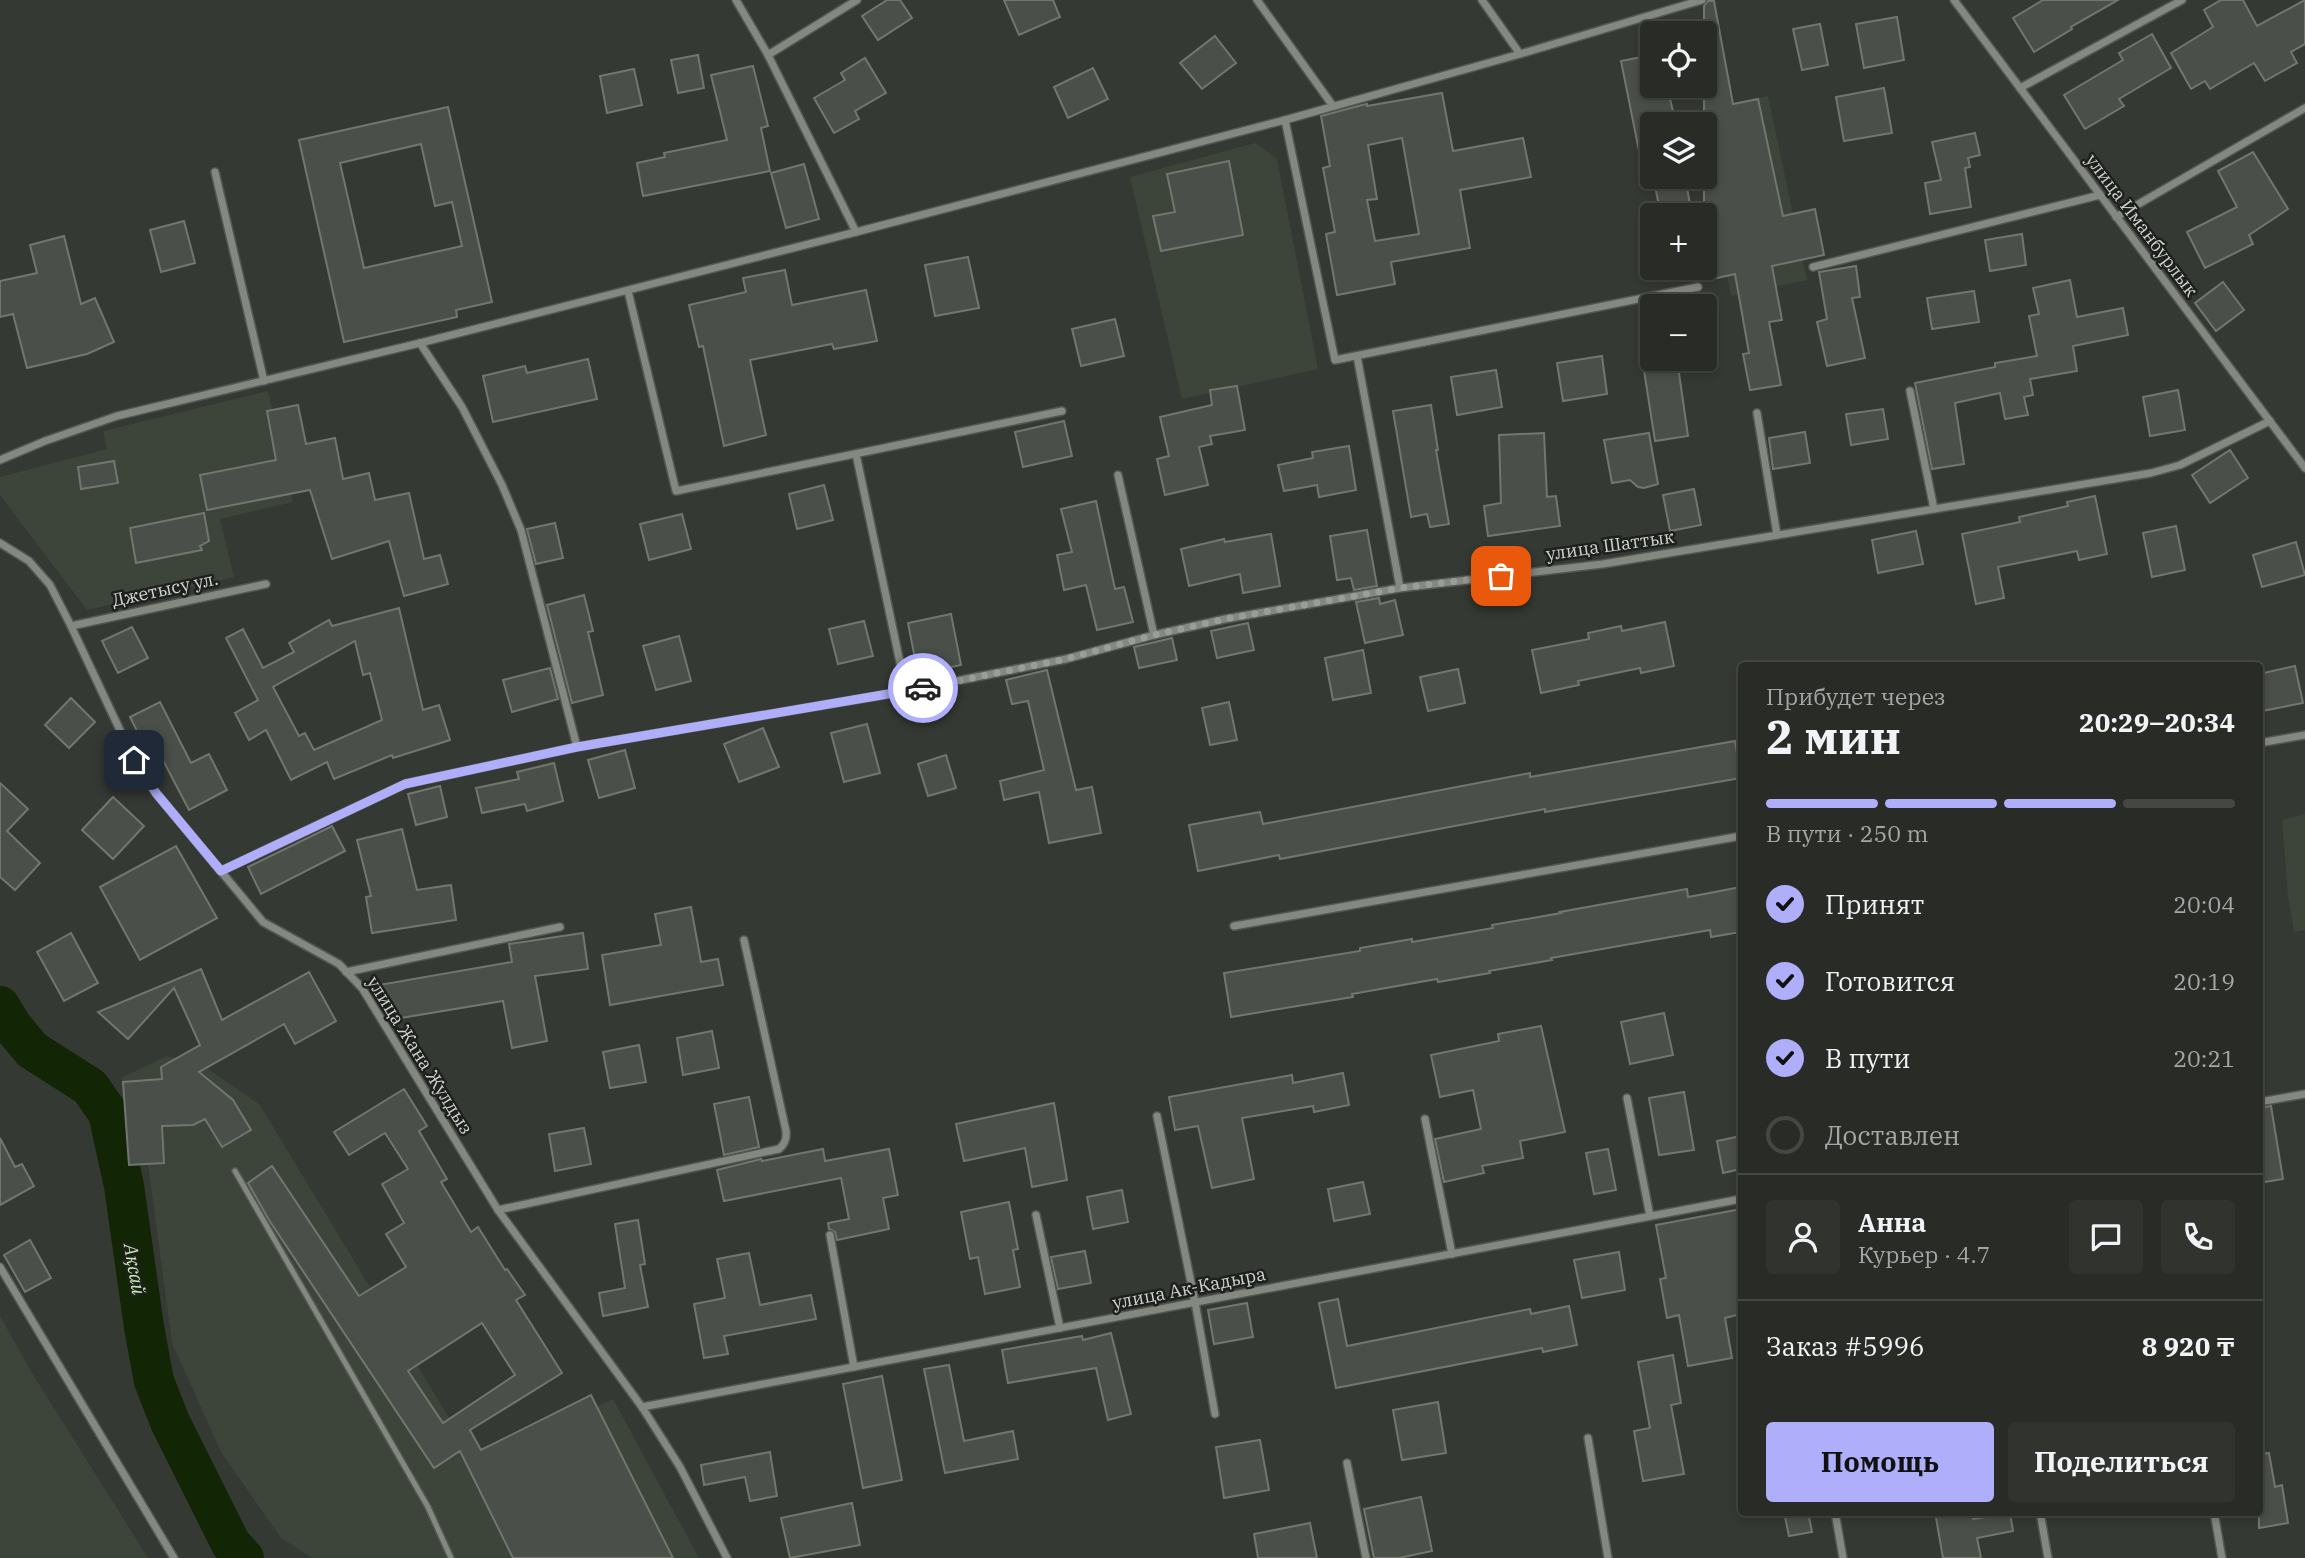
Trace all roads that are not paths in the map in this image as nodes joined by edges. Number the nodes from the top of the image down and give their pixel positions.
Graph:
1 (736, 0) edge
2 (857, 0) edge
3 (1257, 0) edge
4 (1482, 0) edge
5 (1702, 0) edge
6 (1954, 0) edge
7 (2182, 0) edge
8 (1520, 54) junction
9 (768, 55) junction
10 (2020, 88) junction
11 (1333, 106) junction
12 (2305, 108) edge
13 (1285, 120) junction
14 (215, 173) dead end
15 (2100, 195) junction
16 (2116, 217) junction
17 (856, 232) junction
18 (1813, 267) dead end
19 (1698, 287) dead end
20 (628, 291) junction
21 (420, 343) junction
22 (1357, 356) junction
23 (264, 381) junction
24 (1910, 391) dead end
25 (1062, 411) dead end
26 (1757, 413) dead end
27 (2270, 421) junction
28 (856, 454) junction
29 (0, 460) edge
30 (2305, 468) edge
31 (1118, 475) dead end
32 (1934, 509) junction
33 (1777, 535) junction
34 (0, 543) edge
35 (266, 584) dead end
36 (1400, 588) junction
37 (71, 626) junction
38 (1154, 635) junction
39 (906, 691) junction
40 (2305, 735) edge
41 (2263, 742) edge
42 (577, 747) junction
43 (1738, 837) edge
44 (221, 871) junction
45 (1234, 926) dead end
46 (560, 927) dead end
47 (744, 940) dead end
48 (346, 972) junction
49 (2305, 1094) edge
50 (1627, 1098) dead end
51 (2263, 1100) edge
52 (1157, 1116) dead end
53 (1425, 1119) dead end
54 (235, 1171) dead end
55 (1738, 1200) edge
56 (498, 1210) junction
57 (1036, 1215) dead end
58 (1650, 1216) junction
59 (830, 1235) dead end
60 (1452, 1254) junction
61 (0, 1267) edge
62 (1195, 1302) junction
63 (1060, 1328) junction
64 (855, 1367) junction
65 (642, 1407) junction
66 (1216, 1414) dead end
67 (1588, 1438) dead end
68 (1347, 1463) dead end
69 (1836, 1516) edge
70 (2041, 1516) edge
71 (2215, 1516) edge
72 (174, 1558) edge
73 (451, 1558) edge
74 (727, 1558) edge
75 (1366, 1558) edge
76 (1608, 1558) edge
77 (1843, 1558) edge
78 (2048, 1558) edge
79 (2222, 1558) edge

1 - 9 street
2 - 9 street
3 - 11 street
4 - 8 street
5 - 8 street
6 - 10 street, улица Иманбурлык
7 - 10 street
8 - 11 street
9 - 17 street
10 - 15 street, улица Иманбурлык
11 - 13 street
12 - 16 street
13 - 17 street
13 - 22 street
14 - 23 street
15 - 16 street, улица Иманбурлык
15 - 18 street
16 - 27 street, улица Иманбурлык
17 - 20 street
19 - 22 street
20 - 21 street
20 - 28 street
21 - 23 street
21 - 42 street
22 - 36 street
23 - 29 street
24 - 32 street
25 - 28 street
26 - 33 street
27 - 30 street, улица Иманбурлык
27 - 32 street, улица Шаттык
28 - 39 street
31 - 38 street
32 - 33 street, улица Шаттык
33 - 36 street, улица Шаттык
34 - 37 street, улица Жана Жулдыз
35 - 37 street, Джетысу ул.
36 - 38 street, улица Шаттык
37 - 44 street, улица Жана Жулдыз
38 - 39 street, улица Шаттык
39 - 42 street, улица Шаттык
40 - 41 street
42 - 44 street, улица Шаттык
43 - 45 street
44 - 48 street, улица Жана Жулдыз
46 - 48 street
47 - 56 street
48 - 56 street, улица Жана Жулдыз
49 - 51 street
50 - 58 street
52 - 62 street
53 - 60 street
54 - 73 lane
55 - 58 street, улица Ак-Кадыра
56 - 65 street, улица Жана Жулдыз
57 - 63 street
58 - 60 street, улица Ак-Кадыра
59 - 64 street
60 - 62 street, улица Ак-Кадыра
61 - 72 street
62 - 63 street, улица Ак-Кадыра
62 - 66 street
63 - 64 street, улица Ак-Кадыра
64 - 65 street, улица Ак-Кадыра
65 - 74 street, улица Жана Жулдыз
67 - 76 street
68 - 75 street
69 - 77 street
70 - 78 street
71 - 79 street

